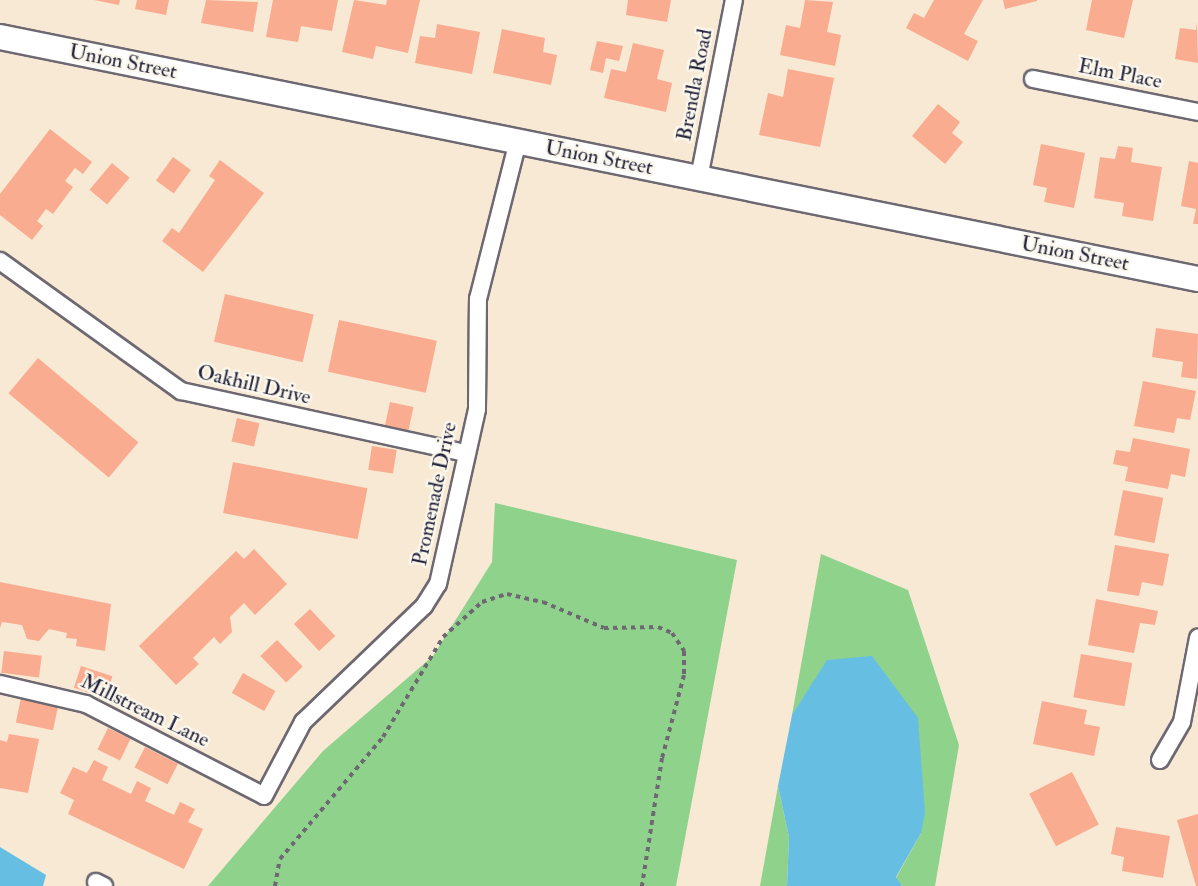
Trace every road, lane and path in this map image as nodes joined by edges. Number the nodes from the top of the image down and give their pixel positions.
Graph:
1 (734, 0) edge
2 (0, 37) edge
3 (1033, 79) dead end
4 (1198, 112) edge
5 (518, 141) junction
6 (699, 178) junction
7 (0, 261) edge
8 (1198, 279) edge
9 (465, 453) junction
10 (1198, 638) edge
11 (0, 684) edge
12 (1160, 760) dead end
13 (264, 796) joint
14 (275, 886) edge
15 (642, 886) edge

1 - 6 street, Brendla Road
2 - 5 street, Union Street
3 - 4 street, Elm Place
5 - 6 street, Union Street
5 - 9 street, Promenade Drive
6 - 8 street, Union Street
7 - 9 street, Oakhill Drive
9 - 13 street, Promenade Drive
10 - 12 street
11 - 13 street, Millstream Lane
14 - 15 path

